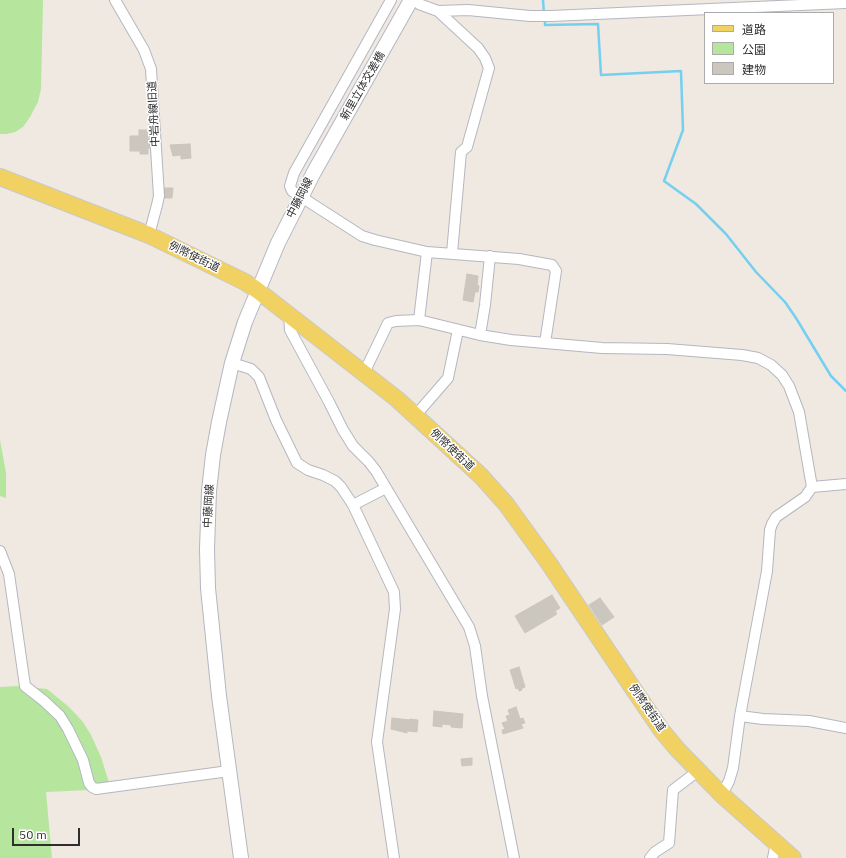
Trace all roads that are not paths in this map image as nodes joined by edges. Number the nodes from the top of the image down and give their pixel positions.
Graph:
1 (115, 0) edge
2 (391, 0) edge
3 (415, 2) edge
4 (846, 2) edge
5 (438, 11) junction
6 (314, 172) joint
7 (0, 177) edge
8 (300, 197) junction
9 (149, 235) junction
10 (427, 252) junction
11 (452, 253) junction
12 (490, 256) junction
13 (257, 290) junction
14 (289, 314) junction
15 (418, 320) junction
16 (458, 330) junction
17 (480, 335) junction
18 (545, 343) junction
19 (232, 363) junction
20 (364, 373) junction
21 (415, 416) junction
22 (846, 484) edge
23 (812, 487) junction
24 (386, 488) junction
25 (353, 505) junction
26 (0, 551) edge
27 (740, 716) junction
28 (846, 728) edge
29 (229, 771) junction
30 (698, 771) junction
31 (722, 795) junction
32 (774, 850) edge
33 (241, 858) edge
34 (394, 858) edge
35 (514, 858) edge
36 (650, 858) edge
37 (793, 858) edge

1 - 9 street, 中岩舟線旧道
2 - 8 street
3 - 5 street
3 - 6 main road, 新里立体交差橋
4 - 5 street
5 - 11 street
6 - 8 main road, 中藤岡線
7 - 9 main road, 例幣使街道
8 - 10 street
8 - 13 main road, 中藤岡線
9 - 13 main road, 例幣使街道
10 - 11 street
10 - 15 street
11 - 12 street
12 - 17 street
12 - 18 street
13 - 14 main road, 例幣使街道
13 - 19 main road, 中藤岡線
14 - 20 main road, 例幣使街道
14 - 24 street
15 - 16 street
15 - 20 street
16 - 17 street
16 - 21 street
17 - 18 street
18 - 23 street
19 - 25 street
19 - 29 main road, 中藤岡線
20 - 21 main road, 例幣使街道
21 - 30 main road, 例幣使街道
22 - 23 street
23 - 27 street
24 - 25 street
24 - 35 street
25 - 34 street
26 - 29 street
27 - 28 street
27 - 31 street
29 - 33 main road, 中藤岡線
30 - 31 main road, 例幣使街道
30 - 36 street
31 - 32 main road, 例幣使街道
32 - 37 main road, 例幣使街道

